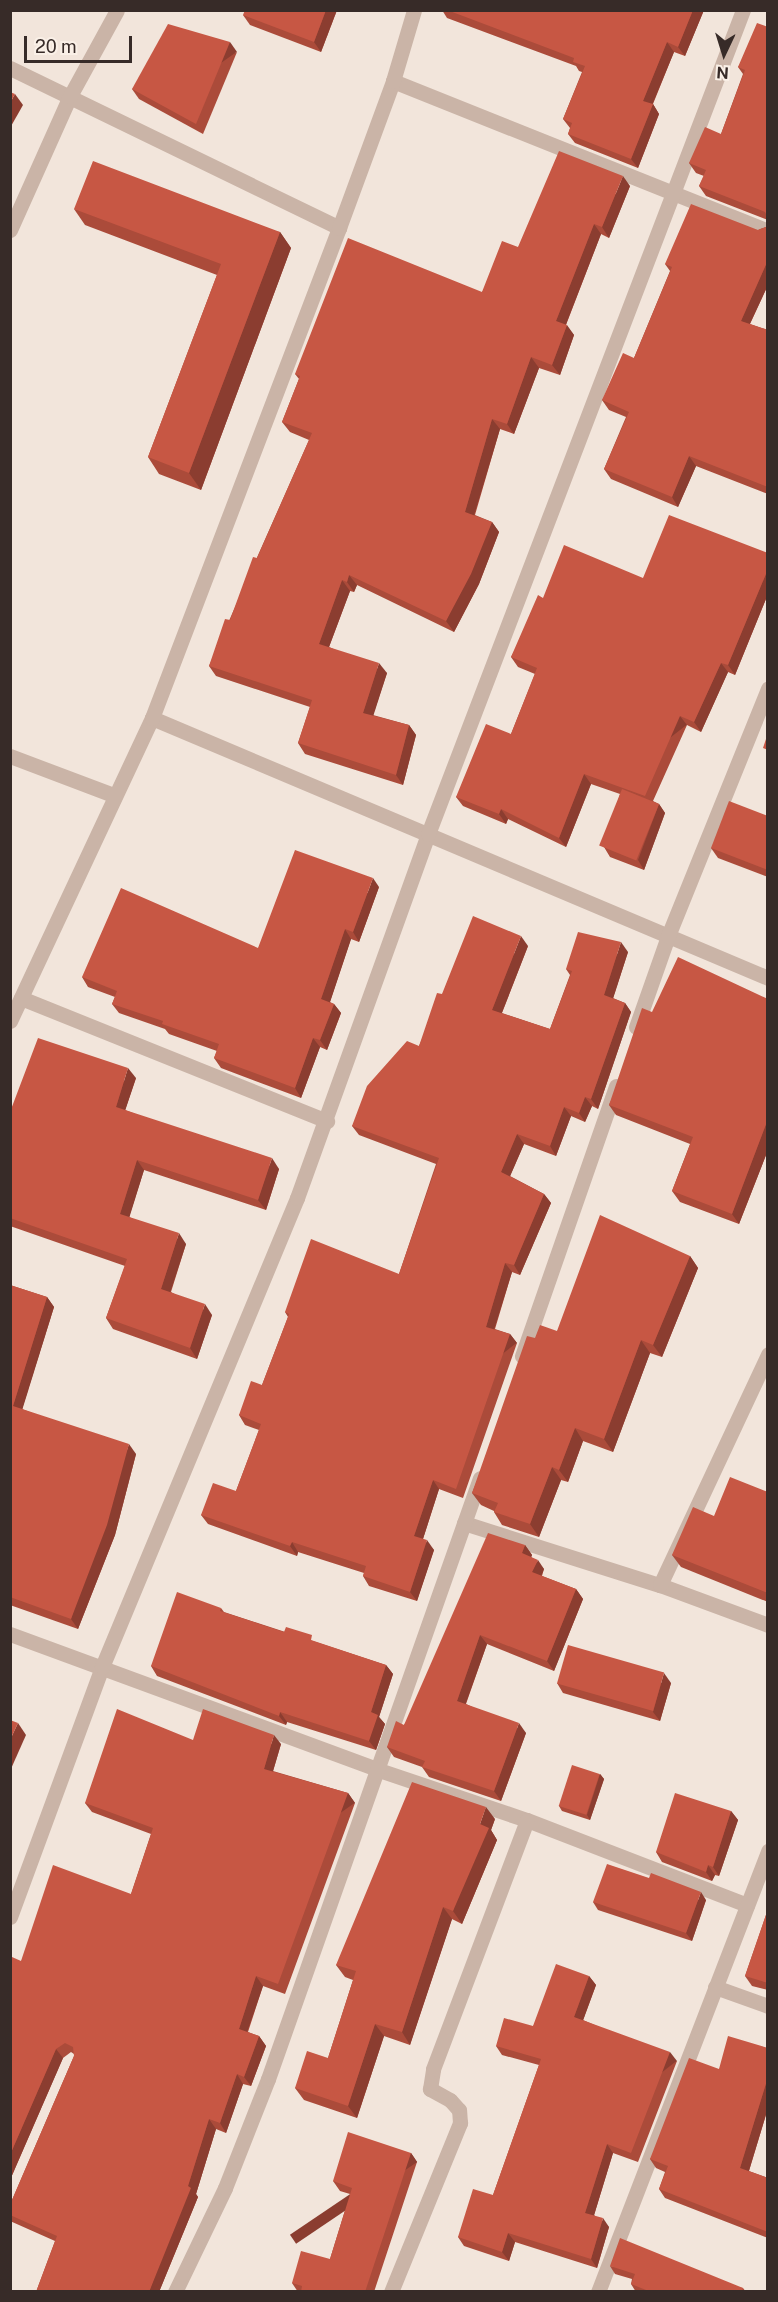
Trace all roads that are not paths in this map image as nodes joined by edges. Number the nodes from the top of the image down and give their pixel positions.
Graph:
1 (117, 10) edge
2 (414, 10) edge
3 (743, 10) edge
4 (10, 68) edge
5 (393, 81) junction
6 (70, 96) junction
7 (670, 192) junction
8 (339, 228) junction
9 (10, 230) edge
10 (768, 231) edge
11 (768, 688) edge
12 (152, 718) junction
13 (10, 756) edge
14 (113, 795) junction
15 (428, 834) junction
16 (668, 936) junction
17 (768, 978) edge
18 (21, 998) junction
19 (10, 1021) edge
20 (632, 1038) edge
21 (621, 1072) edge
22 (327, 1120) junction
23 (768, 1354) edge
24 (515, 1376) edge
25 (484, 1467) edge
26 (464, 1523) junction
27 (660, 1585) junction
28 (768, 1625) edge
29 (10, 1634) edge
30 (102, 1667) junction
31 (379, 1770) junction
32 (527, 1820) junction
33 (768, 1851) edge
34 (747, 1905) junction
35 (10, 1917) edge
36 (715, 1987) junction
37 (768, 2006) edge
38 (175, 2292) edge
39 (391, 2292) edge
40 (598, 2292) edge

1 - 6 street
2 - 5 street
3 - 7 street
4 - 6 street
5 - 7 street
5 - 8 street
6 - 8 street
6 - 9 street
7 - 10 street
7 - 15 street
8 - 12 street
11 - 16 street
12 - 14 street
12 - 15 street
13 - 14 street
14 - 18 street
15 - 16 street
15 - 22 street
16 - 17 street
16 - 20 street
18 - 19 street
18 - 22 street
21 - 24 street
22 - 30 street
23 - 27 street
25 - 26 street
26 - 27 street
26 - 31 street
27 - 28 street
29 - 30 street
30 - 31 street
30 - 35 street
31 - 32 street
31 - 38 street
32 - 34 street
32 - 39 street
33 - 34 street
34 - 36 street
36 - 37 street
36 - 40 street

